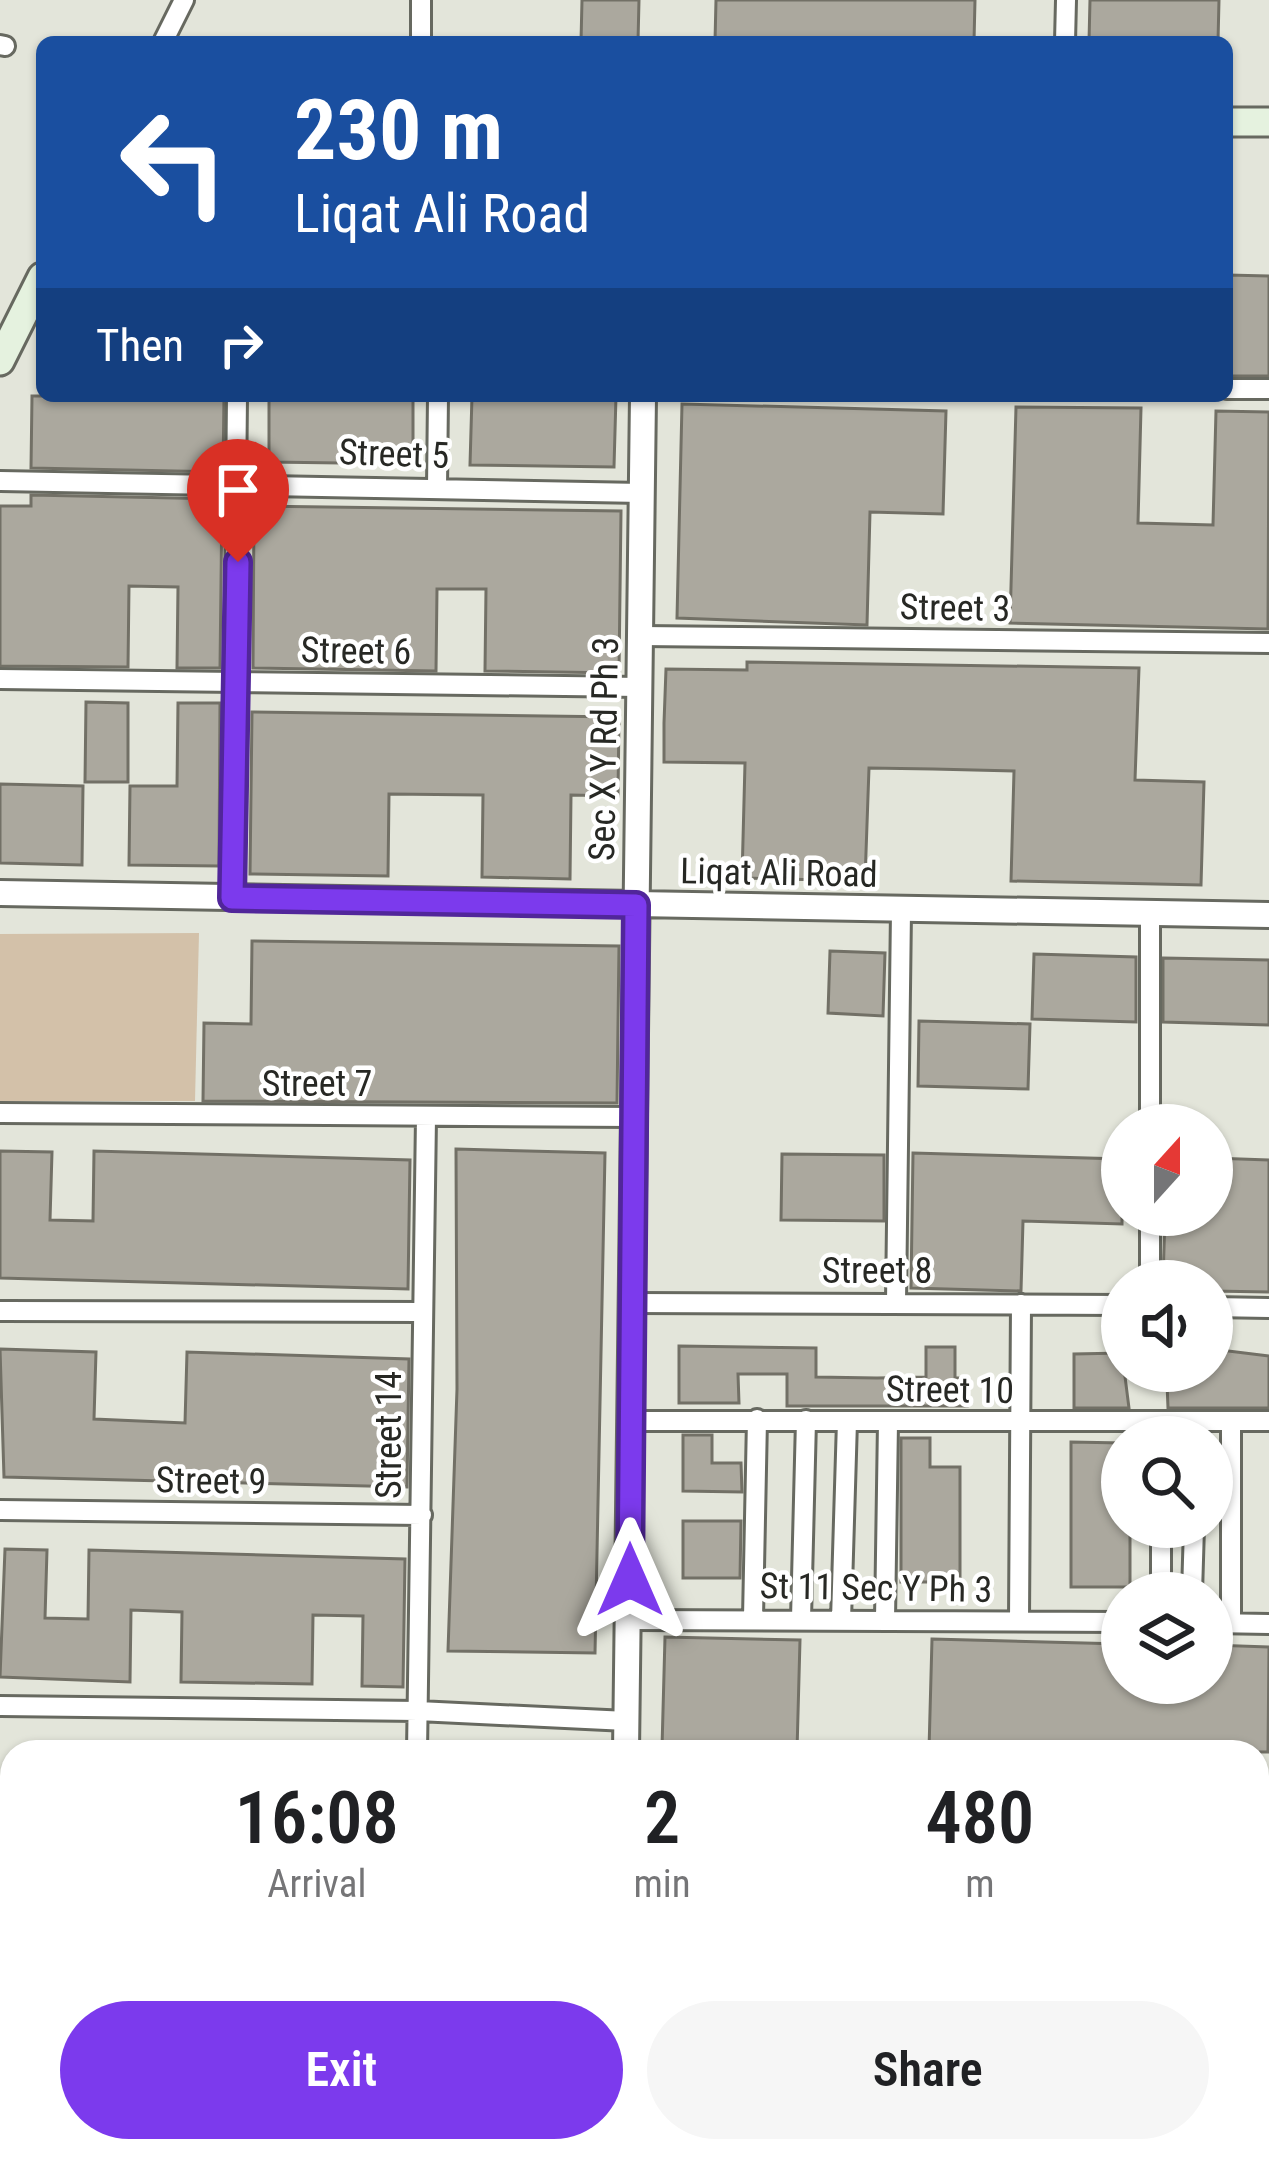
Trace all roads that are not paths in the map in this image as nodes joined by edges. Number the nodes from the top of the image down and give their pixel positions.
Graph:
1 (184, 0) edge
2 (421, 0) edge
3 (1066, 0) edge
4 (166, 36) edge
5 (421, 36) edge
6 (1065, 36) edge
7 (1233, 122) edge
8 (1269, 122) edge
9 (36, 289) edge
10 (0, 361) edge
11 (1233, 389) edge
12 (1269, 389) edge
13 (237, 402) edge
14 (438, 402) edge
15 (643, 402) edge
16 (0, 481) edge
17 (239, 482) junction
18 (437, 488) junction
19 (642, 493) junction
20 (641, 636) junction
21 (1269, 643) edge
22 (0, 679) edge
23 (236, 681) junction
24 (640, 687) junction
25 (0, 893) edge
26 (232, 898) junction
27 (636, 905) junction
28 (901, 911) junction
29 (1150, 914) junction
30 (1269, 914) edge
31 (1150, 1104) edge
32 (0, 1113) edge
33 (426, 1117) junction
34 (633, 1117) junction
35 (896, 1302) junction
36 (632, 1303) junction
37 (1021, 1304) junction
38 (1101, 1305) edge
39 (1233, 1307) edge
40 (1269, 1308) edge
41 (0, 1311) edge
42 (421, 1312) junction
43 (757, 1419) junction
44 (631, 1420) junction
45 (806, 1420) junction
46 (1233, 1420) edge
47 (847, 1421) junction
48 (1269, 1421) edge
49 (888, 1422) junction
50 (1018, 1423) junction
51 (1101, 1427) edge
52 (0, 1510) edge
53 (422, 1515) junction
54 (753, 1618) junction
55 (801, 1619) junction
56 (630, 1620) junction
57 (841, 1620) junction
58 (885, 1620) junction
59 (1018, 1621) junction
60 (1101, 1622) edge
61 (1233, 1623) edge
62 (1269, 1624) edge
63 (0, 1706) edge
64 (418, 1711) junction
65 (627, 1721) junction
66 (417, 1740) edge
67 (626, 1740) edge

1 - 4 street
2 - 5 street
3 - 6 street
7 - 8 main road
9 - 10 main road
11 - 12 street
13 - 17 street
14 - 18 street
15 - 19 street, Sec X Y Rd Ph 3
16 - 17 street, Street 5
17 - 18 street, Street 5
17 - 23 street
18 - 19 street, Street 5
19 - 20 street, Sec X Y Rd Ph 3
20 - 21 street, Street 3
20 - 24 street, Sec X Y Rd Ph 3
22 - 23 street, Street 6
23 - 24 street, Street 6
23 - 26 street
24 - 27 street, Sec X Y Rd Ph 3
25 - 26 street, Liqat Ali Road
26 - 27 street, Liqat Ali Road
27 - 28 street, Liqat Ali Road
27 - 34 street, Sec X Y Rd Ph 3
28 - 29 street, Liqat Ali Road
28 - 35 street
29 - 30 street, Liqat Ali Road
29 - 31 street
32 - 33 street, Street 7
33 - 34 street, Street 7
33 - 42 street, Street 14
34 - 36 street, Sec X Y Rd Ph 3
35 - 36 street, Street 8
35 - 37 street, Street 8
36 - 44 street, Sec X Y Rd Ph 3
37 - 38 street, Street 8
37 - 50 street
39 - 40 street
41 - 42 street
42 - 53 street, Street 14
43 - 44 street, Street 10
43 - 45 street, Street 10
43 - 54 street
44 - 56 street, Sec X Y Rd Ph 3
45 - 47 street, Street 10
45 - 55 street
46 - 48 street, Street 10
47 - 49 street, Street 10
47 - 57 street
49 - 50 street, Street 10
49 - 58 street
50 - 51 street, Street 10
50 - 59 street
52 - 53 street, Street 9
53 - 64 street, Street 14
54 - 55 street, St 11 Sec Y Ph 3
54 - 56 street, St 11 Sec Y Ph 3
55 - 57 street, St 11 Sec Y Ph 3
56 - 65 street, Sec X Y Rd Ph 3
57 - 58 street, St 11 Sec Y Ph 3
58 - 59 street, St 11 Sec Y Ph 3
59 - 60 street, St 11 Sec Y Ph 3
61 - 62 street
63 - 64 street
64 - 65 street
64 - 66 street, Street 14
65 - 67 street, Sec X Y Rd Ph 3

